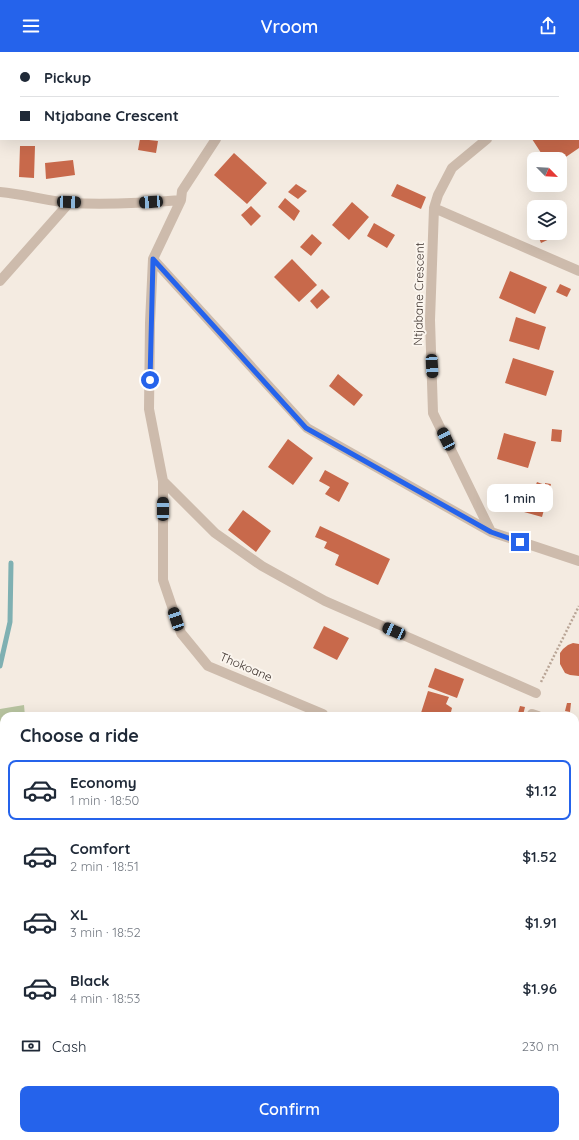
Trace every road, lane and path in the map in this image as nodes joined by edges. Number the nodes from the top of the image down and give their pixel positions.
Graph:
1 (215, 140) edge
2 (486, 140) edge
3 (0, 192) edge
4 (181, 200) junction
5 (69, 202) junction
6 (434, 208) junction
7 (153, 259) junction
8 (579, 271) edge
9 (0, 281) edge
10 (163, 481) junction
11 (491, 532) junction
12 (579, 561) edge
13 (579, 606) edge
14 (536, 693) joint
15 (318, 712) edge

1 - 4 street
2 - 6 street, Ntjabane Crescent
3 - 5 street
4 - 5 street
4 - 7 street
5 - 9 street
6 - 8 street
6 - 11 street, Ntjabane Crescent
7 - 10 street, Thokoane
7 - 11 street
10 - 14 street
10 - 15 street, Thokoane
11 - 12 street
13 - 14 path

